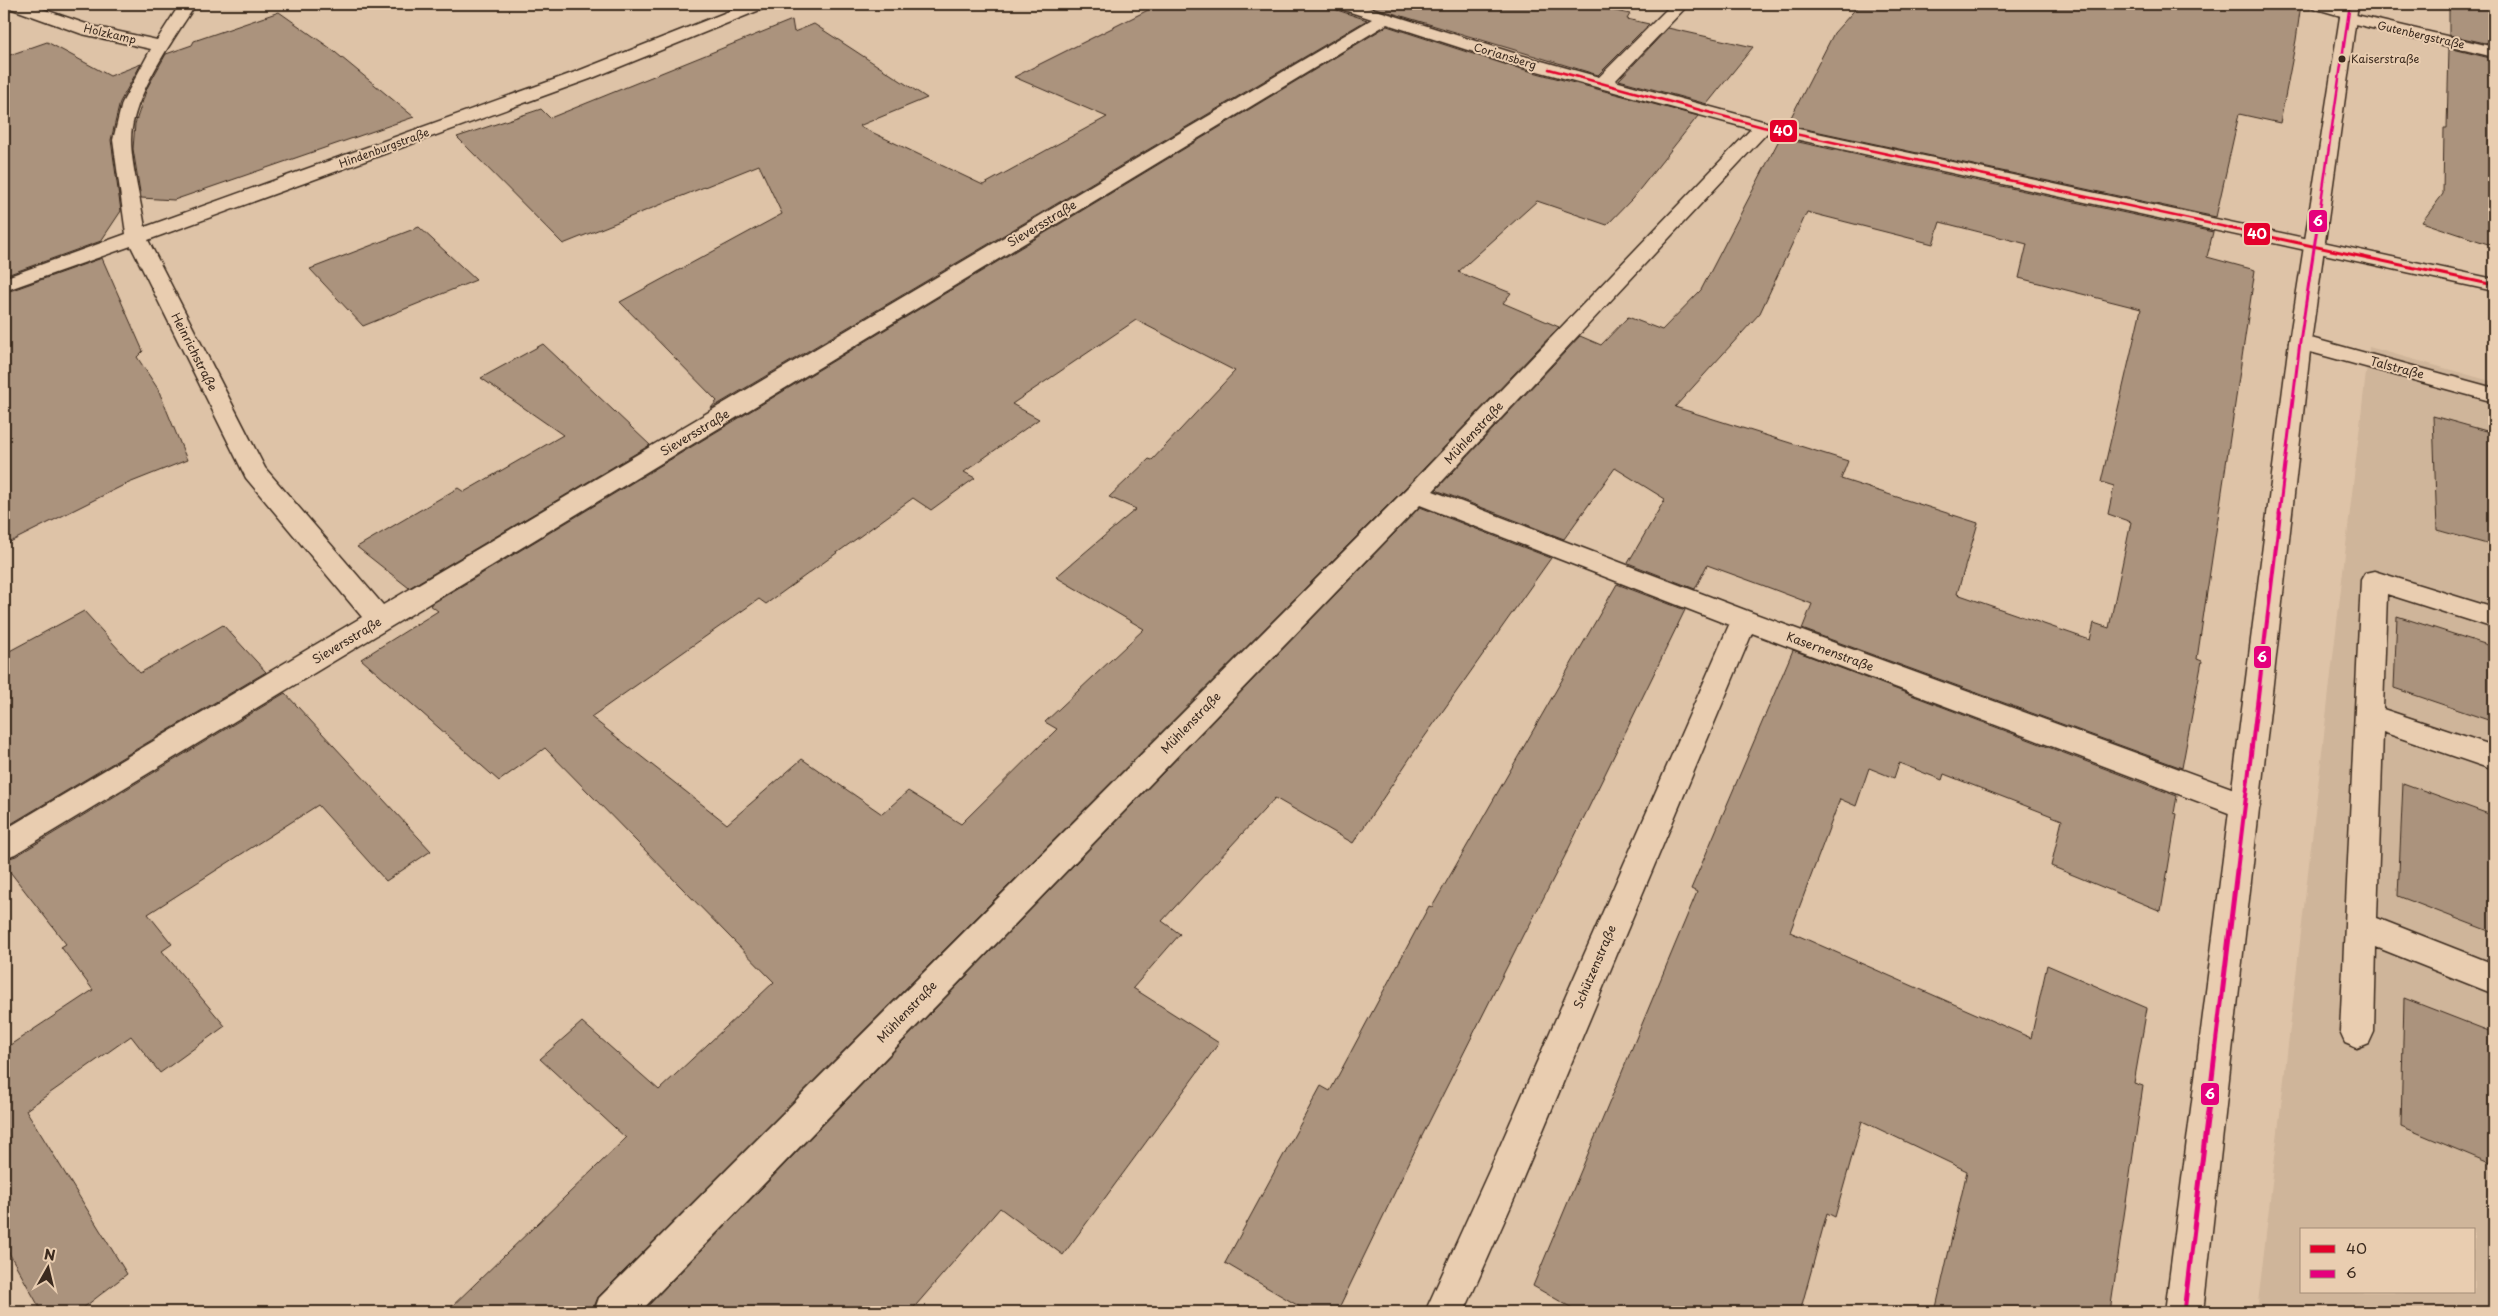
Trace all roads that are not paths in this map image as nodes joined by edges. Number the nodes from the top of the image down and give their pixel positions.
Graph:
1 (13, 4) edge
2 (188, 4) edge
3 (761, 4) edge
4 (1341, 4) edge
5 (1682, 4) edge
6 (2316, 4) edge
7 (2349, 11) edge
8 (1385, 18) junction
9 (162, 46) junction
10 (2494, 52) edge
11 (1602, 84) junction
12 (1763, 127) junction
13 (137, 237) junction
14 (2314, 247) junction
15 (4, 285) edge
16 (2494, 286) edge
17 (2300, 342) junction
18 (2494, 395) edge
19 (1416, 494) junction
20 (2494, 618) edge
21 (1744, 620) junction
22 (381, 621) junction
23 (2370, 716) junction
24 (2494, 758) edge
25 (2245, 806) junction
26 (4, 846) edge
27 (2360, 926) junction
28 (2494, 979) edge
29 (2356, 1032) dead end
30 (613, 1312) edge
31 (1444, 1312) edge
32 (2184, 1312) edge

1 - 9 street, Holzkamp
2 - 9 street
3 - 13 street, Hindenburgstraße
4 - 8 street, Coriansberg
5 - 11 street
6 - 7 street, Gutenbergstraße
7 - 10 street, Gutenbergstraße
7 - 14 street
8 - 11 street, Coriansberg
8 - 22 street, Sieversstraße
9 - 13 street, Heinrichstraße
11 - 12 street, Coriansberg
12 - 14 street, Coriansberg
12 - 19 street, Mühlenstraße
13 - 15 street, Hindenburgstraße
13 - 22 street, Heinrichstraße
14 - 16 street, Coriansberg
14 - 17 street
17 - 18 street, Talstraße
17 - 25 street
19 - 21 street, Kasernenstraße
19 - 30 street, Mühlenstraße
20 - 23 street
21 - 25 street, Kasernenstraße
21 - 31 street, Schützenstraße
22 - 26 street, Sieversstraße
23 - 24 street
23 - 27 street
25 - 32 street
27 - 28 street
27 - 29 street

